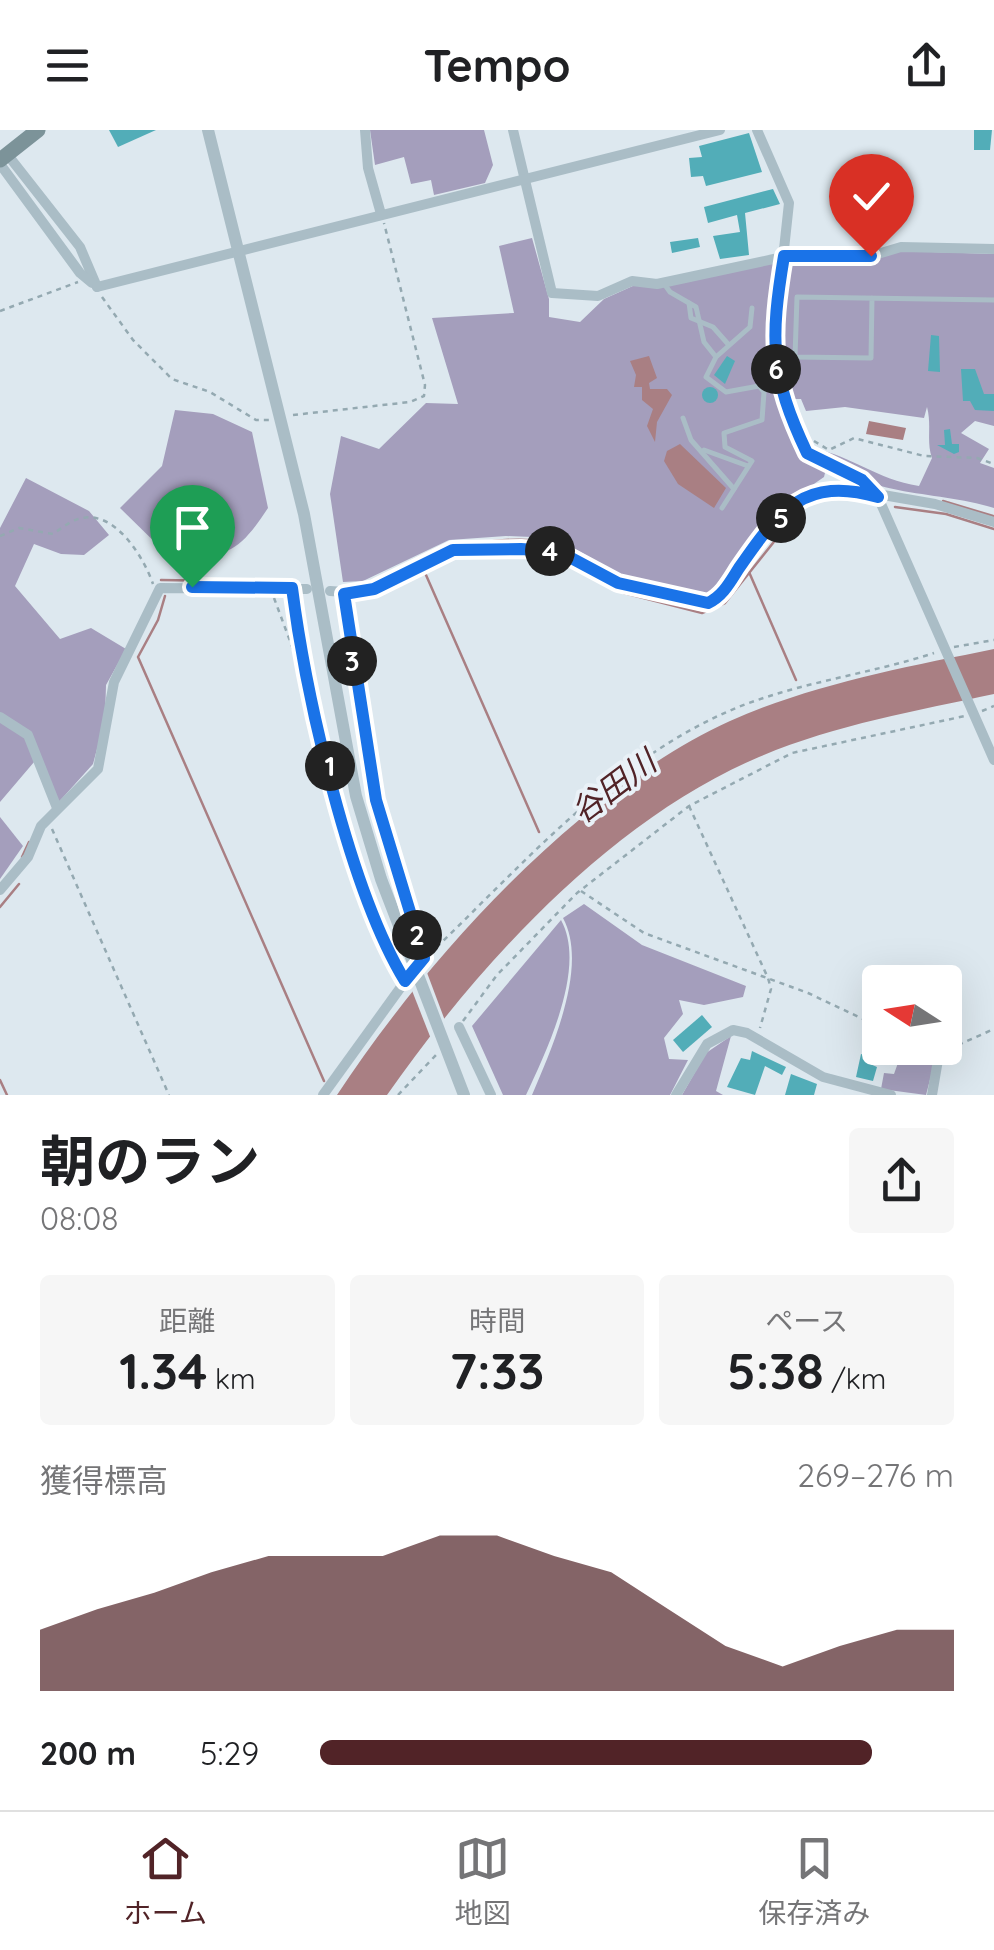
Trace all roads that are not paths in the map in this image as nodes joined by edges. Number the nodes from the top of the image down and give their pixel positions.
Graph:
1 (38, 130) edge
2 (208, 130) edge
3 (365, 130) edge
4 (513, 130) edge
5 (720, 130) edge
6 (757, 130) edge
7 (2, 159) edge
8 (526, 178) junction
9 (381, 214) junction
10 (994, 249) edge
11 (238, 250) junction
12 (784, 256) junction
13 (664, 282) junction
14 (97, 286) junction
15 (872, 298) junction
16 (994, 300) edge
17 (752, 308) dead end
18 (703, 324) junction
19 (728, 344) junction
20 (716, 357) junction
21 (683, 418) dead end
22 (700, 449) junction
23 (748, 466) junction
24 (734, 489) junction
25 (878, 497) junction
26 (722, 508) dead end
27 (994, 522) edge
28 (306, 589) dead end
29 (330, 591) dead end
30 (0, 717) edge
31 (994, 760) edge
32 (56, 808) junction
33 (0, 890) edge
34 (412, 976) junction
35 (459, 1027) road end
36 (937, 1065) edge
37 (323, 1095) edge
38 (464, 1095) edge
39 (491, 1095) edge
40 (676, 1095) edge
41 (891, 1095) edge
42 (932, 1095) edge

1 - 7 main road
2 - 11 street
3 - 9 street
4 - 8 street
5 - 8 street
6 - 12 street
7 - 14 street
7 - 14 street
8 - 9 street
8 - 13 street
9 - 11 street
10 - 12 street
11 - 14 street
11 - 34 street
12 - 13 street
12 - 25 street
13 - 18 lane
15 - 15 lane
15 - 16 lane
17 - 19 lane
18 - 19 lane
18 - 20 lane
19 - 20 lane
20 - 23 lane
21 - 22 lane
22 - 23 lane
22 - 24 lane
23 - 24 lane
24 - 26 lane
25 - 27 street
25 - 29 street
25 - 31 street
28 - 32 street
30 - 32 street
32 - 33 street
34 - 37 street
34 - 38 street
35 - 39 street
36 - 42 street
40 - 41 street

